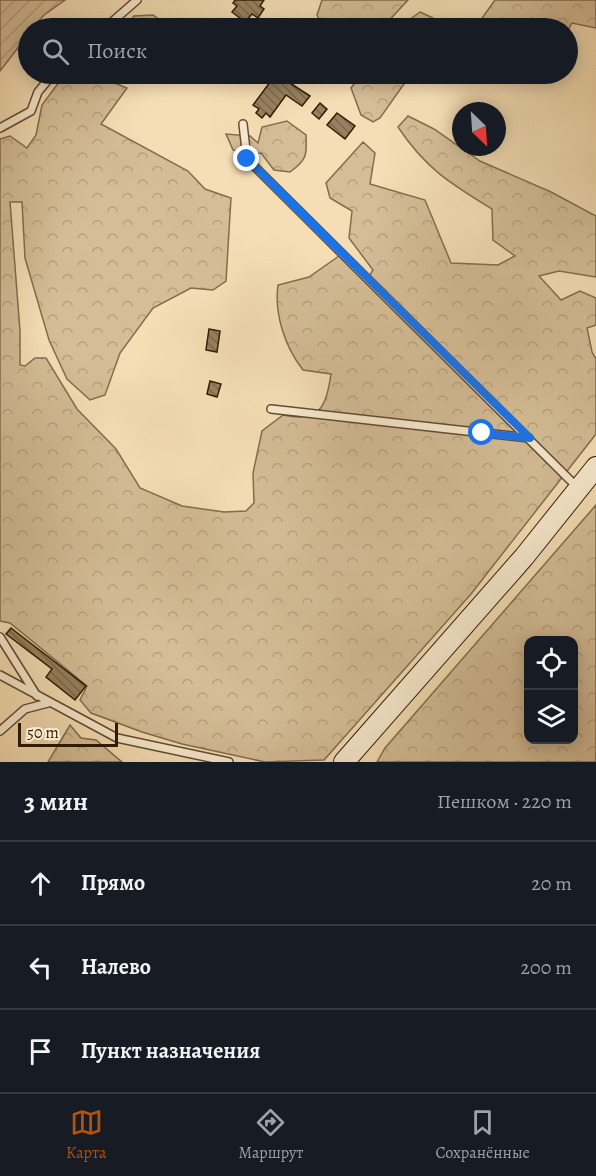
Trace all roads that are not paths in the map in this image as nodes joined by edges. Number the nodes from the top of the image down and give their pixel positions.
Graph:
1 (137, 0) edge
2 (116, 18) edge
3 (45, 84) edge
4 (243, 124) dead end
5 (0, 128) edge
6 (271, 409) dead end
7 (530, 438) junction
8 (596, 467) edge
9 (578, 489) junction
10 (0, 637) edge
11 (0, 675) edge
12 (38, 697) junction
13 (48, 703) junction
14 (0, 731) edge
15 (346, 761) edge
16 (229, 762) edge

1 - 2 lane
3 - 5 lane
4 - 7 lane
6 - 7 lane
7 - 9 lane
8 - 9 street
9 - 15 street
10 - 12 lane
11 - 12 lane
12 - 13 lane
13 - 14 lane
13 - 16 lane

